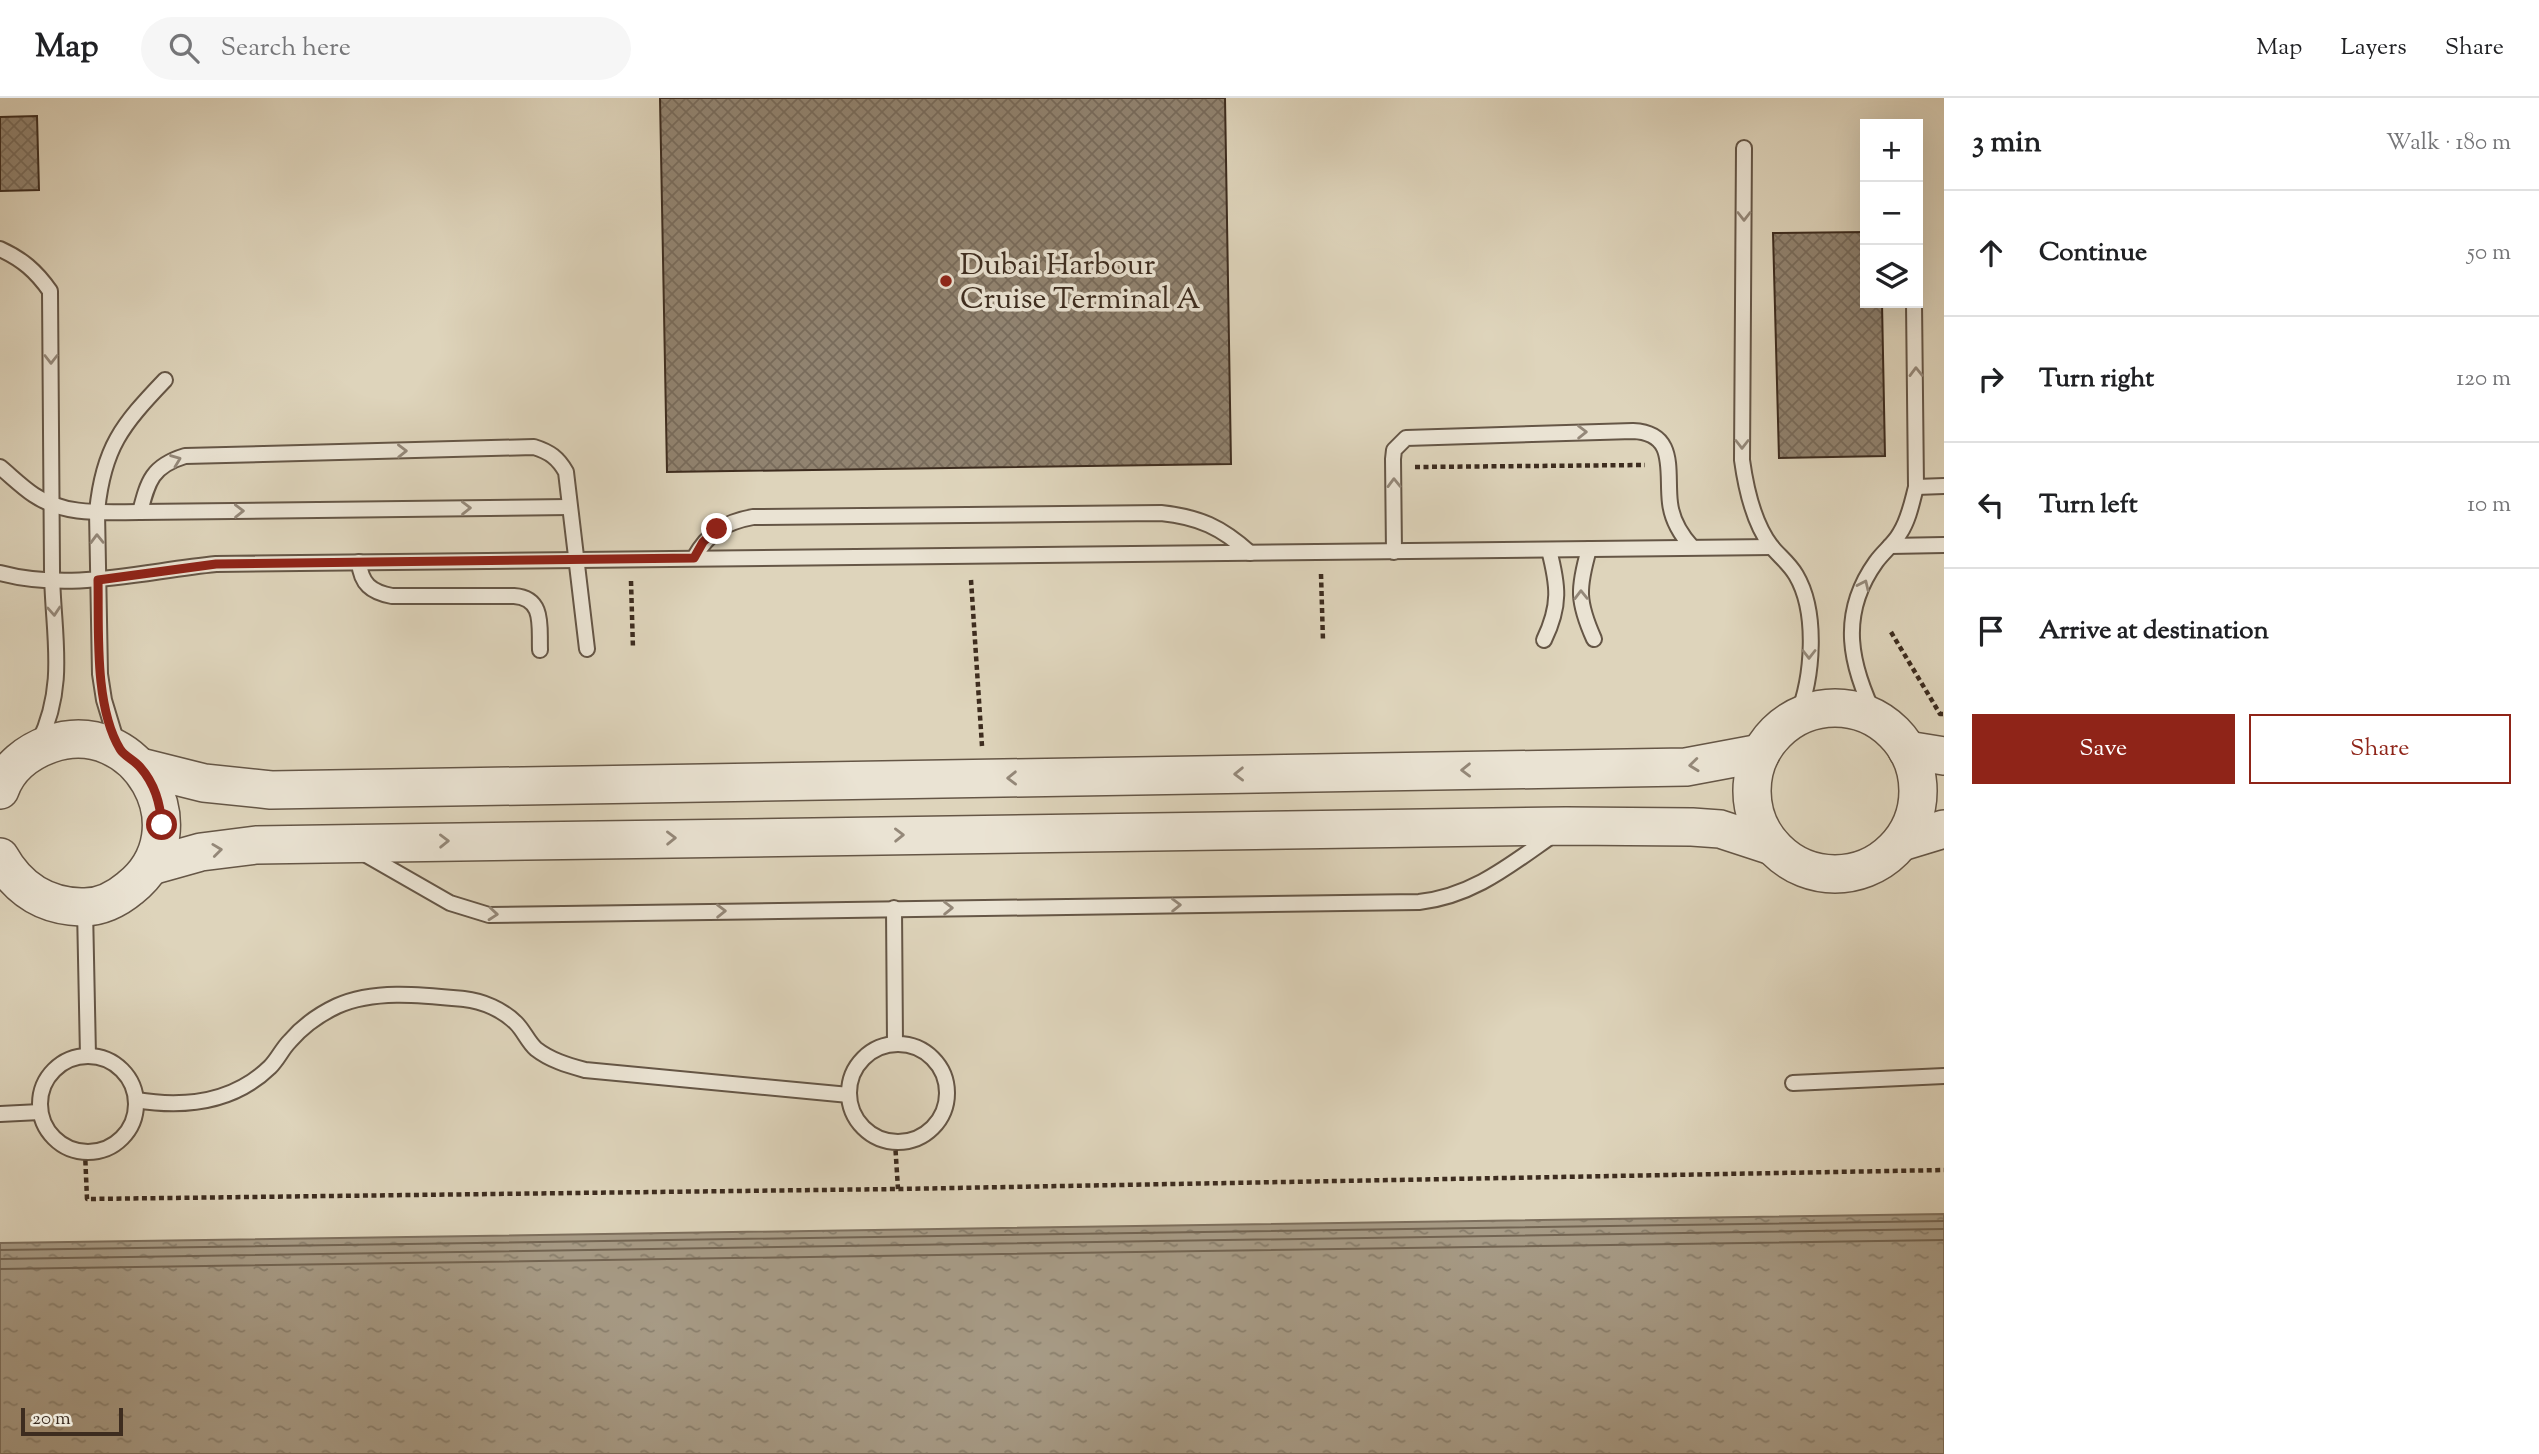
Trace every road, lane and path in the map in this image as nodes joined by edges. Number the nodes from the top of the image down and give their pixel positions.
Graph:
1 (1744, 148) dead end
2 (0, 248) edge
3 (1914, 308) edge
4 (165, 380) dead end
5 (1668, 464) junction
6 (0, 467) edge
7 (1394, 467) junction
8 (1944, 486) edge
9 (1916, 487) junction
10 (52, 505) junction
11 (569, 507) junction
12 (97, 512) junction
13 (140, 512) junction
14 (1944, 545) edge
15 (1890, 546) junction
16 (1692, 547) junction
17 (1772, 547) junction
18 (1589, 549) junction
19 (1549, 550) junction
20 (1320, 552) junction
21 (1394, 552) junction
22 (1250, 553) junction
23 (969, 556) junction
24 (694, 558) junction
25 (630, 559) junction
26 (575, 560) junction
27 (359, 562) junction
28 (0, 573) edge
29 (52, 580) junction
30 (98, 580) junction
31 (1891, 632) dead end
32 (1545, 639) dead end
33 (1594, 639) dead end
34 (1323, 640) dead end
35 (587, 649) dead end
36 (633, 649) dead end
37 (540, 650) dead end
38 (1944, 714) edge
39 (1797, 717) junction
40 (1877, 720) junction
41 (1907, 750) junction
42 (1761, 752) junction
43 (1944, 756) edge
44 (130, 759) junction
45 (13, 768) edge
46 (985, 778) junction
47 (1566, 826) junction
48 (1944, 829) edge
49 (1900, 842) junction
50 (345, 843) junction
51 (1772, 846) junction
52 (150, 866) junction
53 (3, 867) edge
54 (85, 908) junction
55 (894, 908) junction
56 (895, 1043) junction
57 (88, 1056) junction
58 (1944, 1076) edge
59 (1793, 1083) dead end
60 (849, 1095) junction
61 (136, 1100) junction
62 (40, 1111) junction
63 (0, 1114) edge
64 (895, 1142) junction
65 (85, 1152) junction
66 (1944, 1170) edge
67 (898, 1189) junction

1 -> 17 lane
2 -> 10 lane
9 -> 3 lane
4 - 12 lane
5 - 7 path
7 -> 5 lane
5 - 16 lane
6 - 10 lane
21 -> 7 lane
8 - 9 lane
9 - 15 lane
10 - 12 lane
10 - 29 lane
13 -> 11 lane
13 -> 11 lane
11 - 26 lane
12 - 13 lane
30 -> 12 lane
14 - 15 lane
40 -> 15 lane
16 - 17 lane
16 - 18 lane
17 -> 39 lane
18 - 19 lane
33 -> 18 lane
19 - 21 lane
19 - 32 lane
20 - 21 lane
20 - 22 lane
20 - 34 path
22 - 23 lane
22 - 24 lane
23 - 24 lane
23 - 46 path
24 - 25 lane
25 - 26 lane
25 - 36 path
26 - 27 lane
26 - 35 lane
27 - 30 lane
27 - 37 lane
28 - 29 lane
29 - 30 lane
29 -> 45 lane
30 - 44 lane
31 - 38 path
39 - 40 street
39 - 42 street
40 - 41 street
41 - 43 street
41 - 49 street
42 -> 46 street
42 - 51 street
44 - 45 street
44 - 46 street
44 - 52 street
50 -> 47 street
47 - 51 street
55 -> 47 lane
48 - 49 street
49 - 51 street
52 -> 50 street
50 -> 55 lane
52 - 54 street
53 - 54 street
54 - 57 lane
55 - 56 lane
56 - 60 lane
56 - 64 lane
57 - 61 lane
57 - 62 lane
58 - 59 lane
60 - 61 lane
60 - 64 lane
61 - 65 lane
62 - 63 lane
62 - 65 lane
64 - 67 path
65 - 67 path
66 - 67 path

